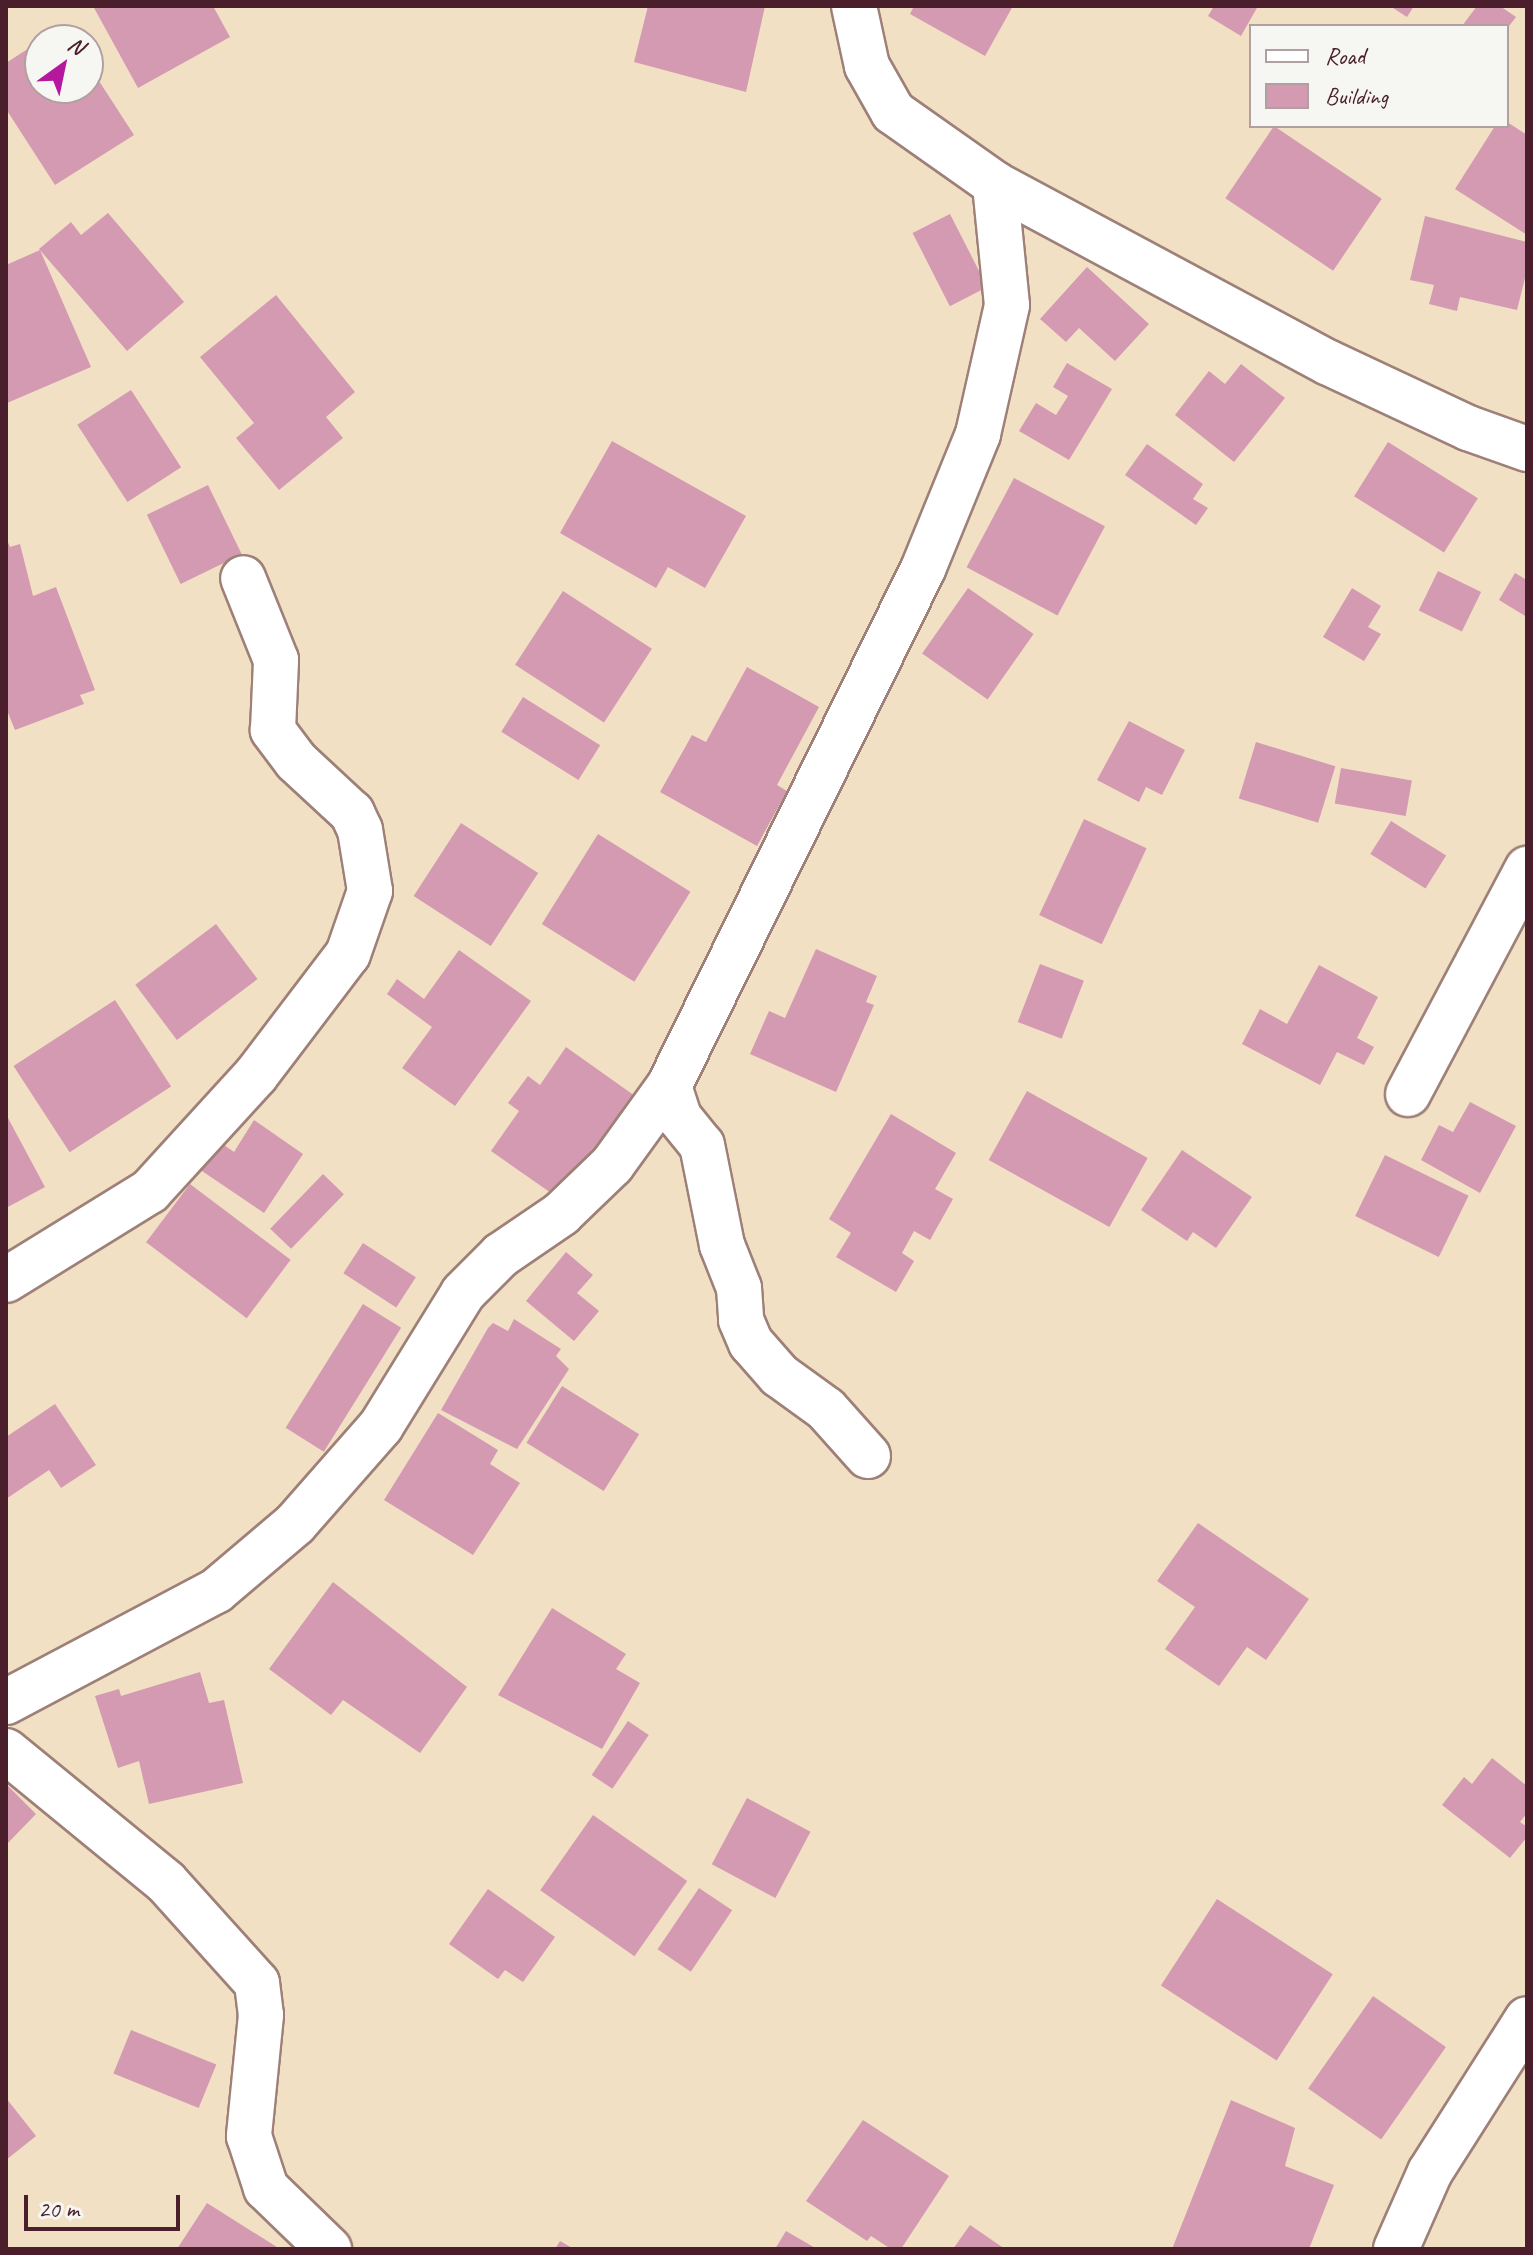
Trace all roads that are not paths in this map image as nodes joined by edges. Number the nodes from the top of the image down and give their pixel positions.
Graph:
1 (854, 6) edge
2 (995, 184) junction
3 (1527, 449) edge
4 (243, 578) dead end
5 (1527, 869) edge
6 (669, 1086) junction
7 (1408, 1094) dead end
8 (6, 1280) edge
9 (868, 1456) dead end
10 (6, 1702) edge
11 (6, 1751) edge
12 (1527, 2019) edge
13 (329, 2249) edge
14 (1396, 2249) edge

1 - 2 street
2 - 3 street
2 - 6 street
4 - 8 street
5 - 7 street
6 - 9 street
6 - 10 street
11 - 13 street
12 - 14 street

